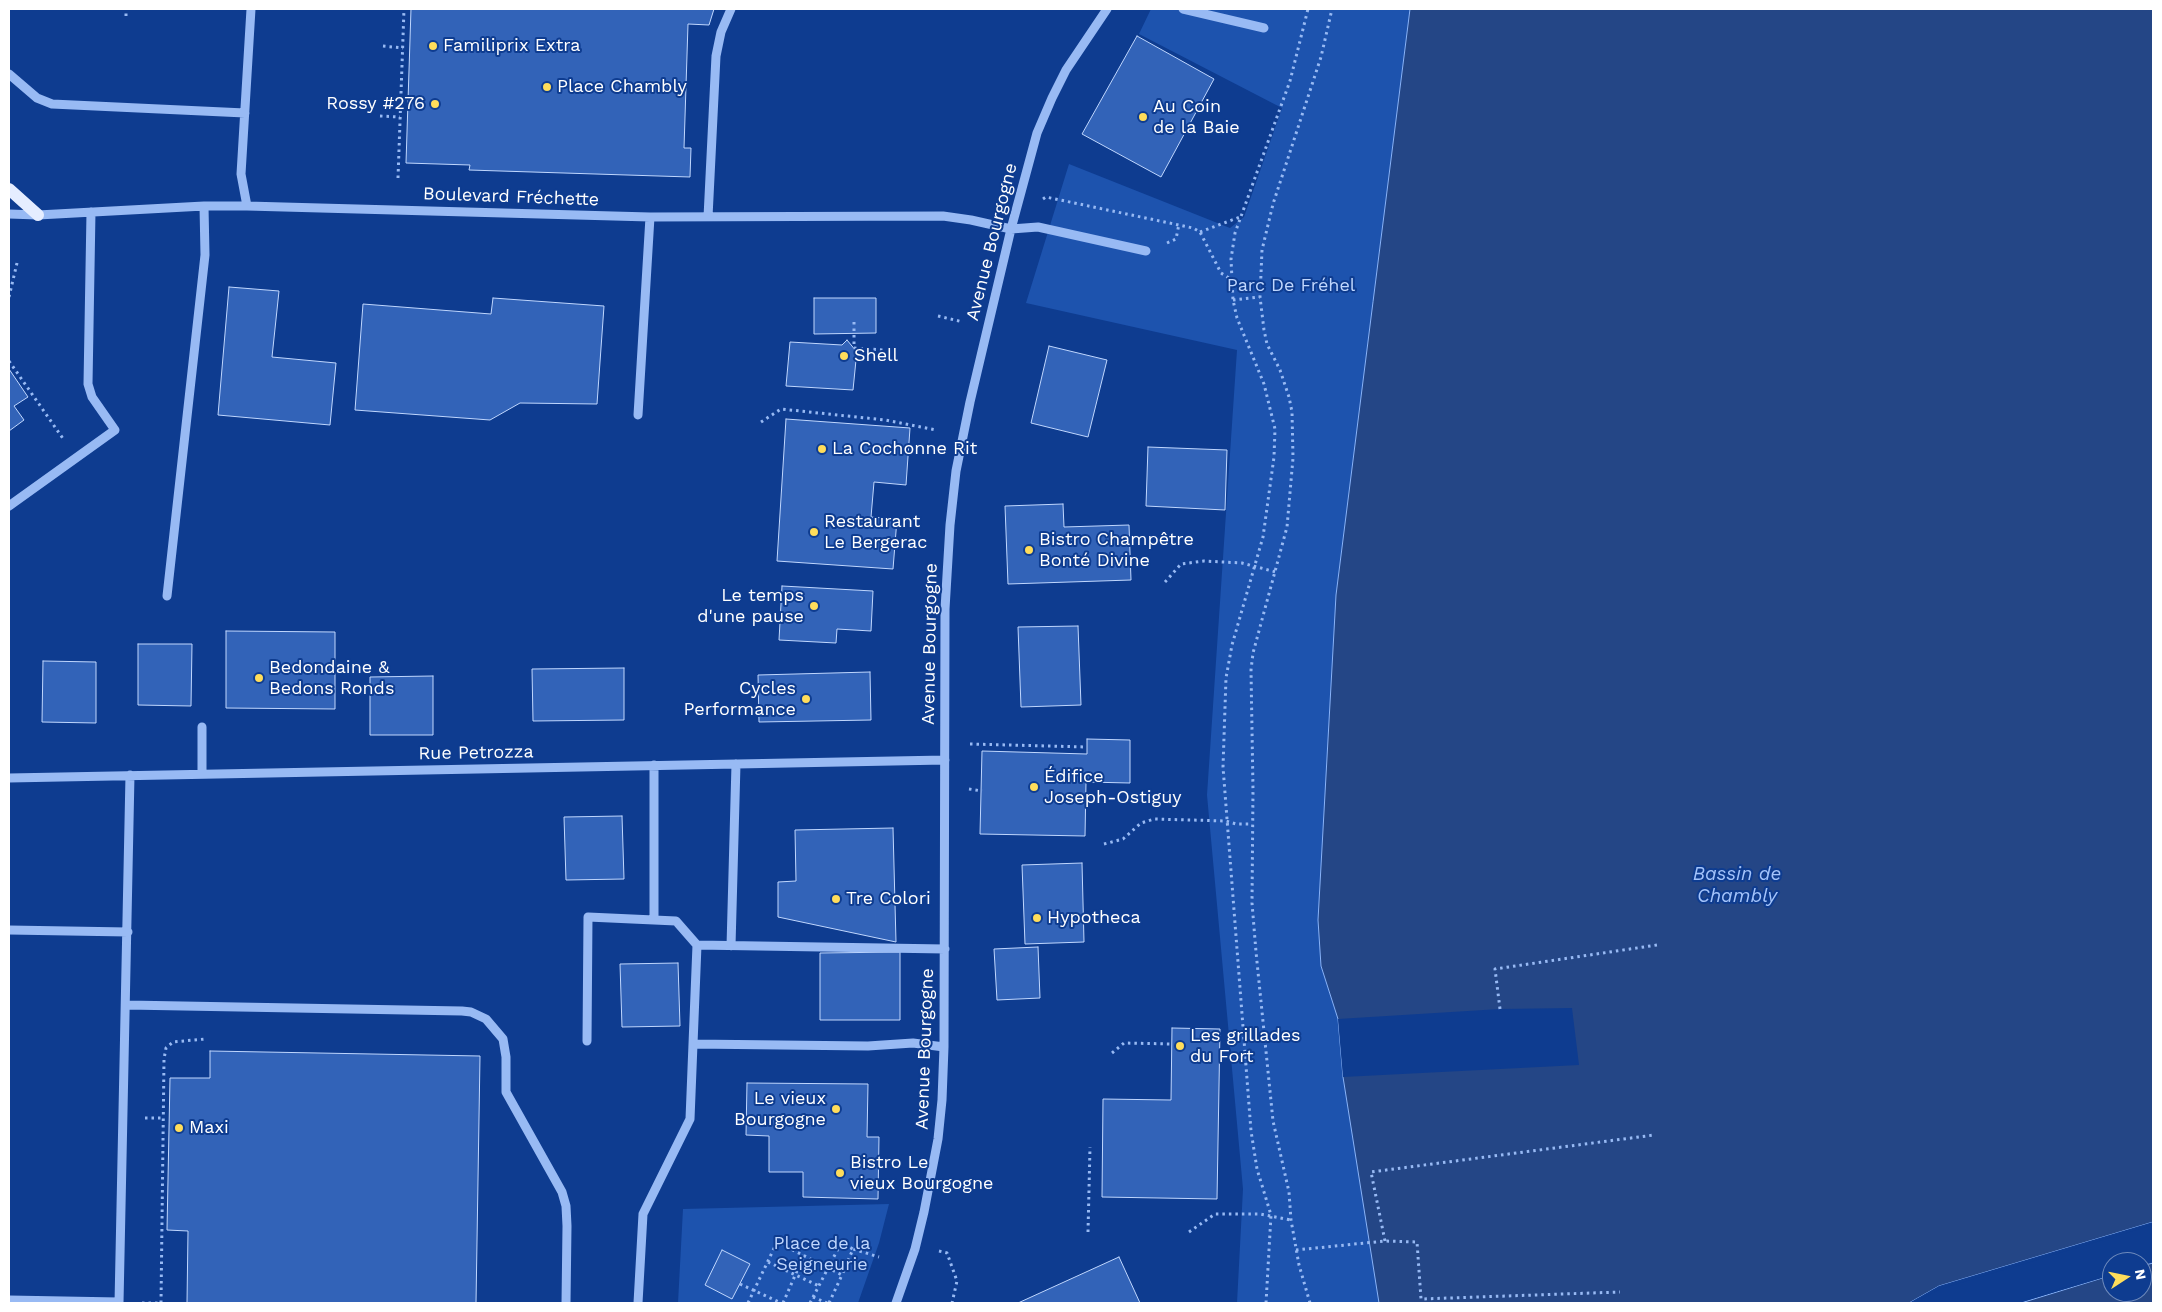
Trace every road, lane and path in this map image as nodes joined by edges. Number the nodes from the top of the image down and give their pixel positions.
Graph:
1 (126, 9) edge
2 (251, 9) edge
3 (404, 9) edge
4 (731, 9) edge
5 (1107, 9) edge
6 (1183, 9) edge
7 (1308, 9) edge
8 (1332, 9) edge
9 (126, 16) dead end
10 (1264, 28) dead end
11 (383, 46) dead end
12 (403, 48) junction
13 (9, 74) edge
14 (245, 113) junction
15 (380, 116) dead end
16 (400, 118) junction
17 (398, 178) dead end
18 (9, 189) edge
19 (204, 206) junction
20 (247, 206) junction
21 (91, 212) junction
22 (9, 214) edge
23 (38, 215) junction
24 (650, 217) junction
25 (708, 217) junction
26 (1241, 217) junction
27 (1179, 224) dead end
28 (1011, 228) junction
29 (1200, 232) dead end
30 (1176, 239) dead end
31 (1146, 251) dead end
32 (17, 263) dead end
33 (1260, 296) junction
34 (9, 297) edge
35 (1234, 300) junction
36 (938, 316) dead end
37 (854, 322) dead end
38 (963, 322) dead end
39 (884, 350) dead end
40 (9, 361) edge
41 (638, 415) dead end
42 (49, 419) dead end
43 (761, 422) dead end
44 (936, 430) dead end
45 (9, 506) edge
46 (1256, 566) junction
47 (1276, 572) junction
48 (1166, 582) dead end
49 (167, 596) dead end
50 (202, 727) dead end
51 (970, 744) dead end
52 (1086, 747) dead end
53 (944, 760) junction
54 (736, 764) junction
55 (654, 765) junction
56 (202, 774) junction
57 (130, 775) junction
58 (9, 778) edge
59 (969, 789) dead end
60 (982, 791) dead end
61 (1226, 821) junction
62 (1252, 824) junction
63 (1104, 844) dead end
64 (654, 920) junction
65 (9, 930) edge
66 (128, 932) junction
67 (1657, 944) dead end
68 (697, 945) junction
69 (730, 946) junction
70 (945, 949) junction
71 (127, 1005) junction
72 (1500, 1010) dead end
73 (205, 1039) dead end
74 (587, 1041) dead end
75 (693, 1044) junction
76 (1172, 1044) dead end
77 (944, 1047) junction
78 (1112, 1053) dead end
79 (163, 1126) junction
80 (169, 1127) dead end
81 (1654, 1135) dead end
82 (1090, 1147) dead end
83 (1271, 1215) junction
84 (1291, 1220) junction
85 (1088, 1232) dead end
86 (1189, 1232) dead end
87 (1386, 1241) junction
88 (853, 1249) junction
89 (1296, 1250) junction
90 (939, 1251) dead end
91 (804, 1255) junction
92 (879, 1257) dead end
93 (768, 1262) junction
94 (828, 1268) junction
95 (795, 1275) junction
96 (842, 1275) junction
97 (740, 1284) dead end
98 (819, 1286) junction
99 (754, 1291) junction
100 (1620, 1292) dead end
101 (813, 1297) junction
102 (9, 1300) edge
103 (119, 1302) edge
104 (161, 1303) edge
105 (566, 1303) edge
106 (638, 1303) edge
107 (748, 1303) edge
108 (782, 1303) edge
109 (810, 1303) edge
110 (828, 1303) edge
111 (896, 1303) edge
112 (952, 1303) edge
113 (1266, 1303) edge
114 (1310, 1303) edge

1 - 9 path
2 - 14 street
3 - 12 path
4 - 25 street
5 - 28 street, Avenue Bourgogne
6 - 10 street
7 - 26 path
8 - 33 path
11 - 12 path
12 - 16 path
13 - 14 street
14 - 20 street
15 - 16 path
16 - 17 path
18 - 23 main road
19 - 20 street, Boulevard Fréchette
19 - 21 street, Boulevard Fréchette
19 - 49 street
20 - 24 street, Boulevard Fréchette
21 - 23 street, Boulevard Fréchette
21 - 45 street
22 - 23 street, Boulevard Fréchette
24 - 25 street, Boulevard Fréchette
24 - 41 street
25 - 28 street, Boulevard Fréchette
26 - 29 path
26 - 35 path
27 - 30 path
28 - 31 street, Boulevard Fréchette
28 - 53 street, Avenue Bourgogne
32 - 34 path
33 - 35 path
33 - 47 path
35 - 46 path
36 - 38 path
37 - 39 path
40 - 42 path
43 - 44 path
46 - 47 path
46 - 48 path
46 - 61 path
47 - 62 path
50 - 56 street
51 - 52 path
53 - 54 street, Rue Petrozza
53 - 70 street, Avenue Bourgogne
54 - 55 street, Rue Petrozza
54 - 69 street
55 - 56 street, Rue Petrozza
55 - 64 street
56 - 57 street, Rue Petrozza
57 - 58 street, Rue Petrozza
57 - 66 street
59 - 60 path
61 - 62 path
61 - 63 path
61 - 83 path
62 - 84 path
64 - 68 street
64 - 74 street
65 - 66 street
66 - 71 street
67 - 72 path
68 - 69 street
68 - 75 street
69 - 70 street
70 - 77 street, Avenue Bourgogne
71 - 103 street
71 - 105 street
73 - 79 path
75 - 77 street
75 - 106 street
76 - 78 path
77 - 111 street, Avenue Bourgogne
79 - 80 path
79 - 104 path
81 - 87 path
82 - 85 path
83 - 84 path
83 - 86 path
83 - 113 path
84 - 89 path
87 - 89 path
87 - 100 path
88 - 92 path
88 - 94 path
88 - 96 path
89 - 114 path
90 - 112 path
91 - 93 path
91 - 94 path
91 - 95 path
93 - 95 path
93 - 99 path
94 - 96 path
94 - 98 path
95 - 98 path
95 - 108 path
96 - 110 path
97 - 99 path
98 - 101 path
99 - 107 path
99 - 108 path
101 - 109 path
101 - 110 path
102 - 103 street

